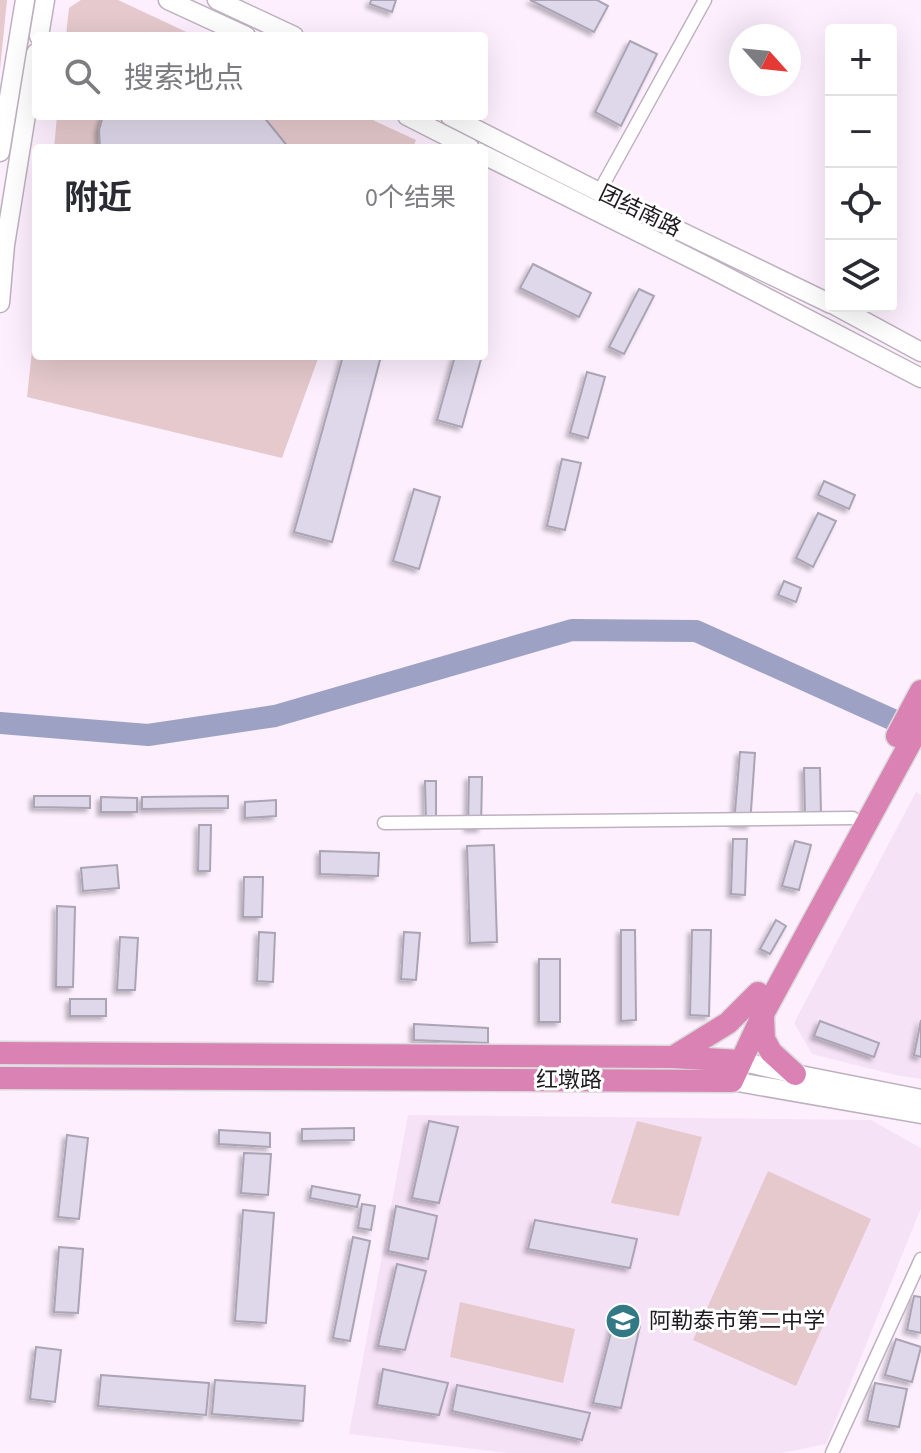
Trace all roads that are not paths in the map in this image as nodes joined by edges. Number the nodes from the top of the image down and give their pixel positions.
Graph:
1 (25, 0) edge
2 (45, 0) edge
3 (168, 0) edge
4 (217, 0) edge
5 (705, 0) edge
6 (40, 32) edge
7 (237, 32) edge
8 (285, 32) edge
9 (32, 78) edge
10 (415, 120) edge
11 (458, 120) edge
12 (462, 144) edge
13 (0, 152) edge
14 (488, 157) edge
15 (599, 192) junction
16 (825, 301) edge
17 (0, 303) edge
18 (846, 312) edge
19 (921, 352) edge
20 (921, 378) edge
21 (921, 691) edge
22 (921, 723) edge
23 (891, 764) junction
24 (853, 818) junction
25 (384, 823) dead end
26 (760, 1004) junction
27 (0, 1053) edge
28 (673, 1057) junction
29 (728, 1071) junction
30 (795, 1074) junction
31 (0, 1078) edge
32 (921, 1099) edge
33 (921, 1114) edge
34 (921, 1259) edge
35 (832, 1453) edge

1 - 13 main road
2 - 6 main road
3 - 7 main road
4 - 8 main road
5 - 15 street
9 - 17 main road
10 - 12 main road
11 - 15 main road, 团结南路
14 - 20 main road
15 - 16 main road, 团结南路
18 - 19 main road, 团结南路
21 - 23 highway
22 - 23 highway
23 - 24 highway
23 - 26 highway
24 - 25 street
24 - 26 highway
26 - 28 highway
26 - 29 highway
26 - 30 highway
27 - 28 highway, 红墩路
28 - 29 highway, 红墩路
29 - 30 main road
29 - 31 highway, 红墩路
29 - 33 main road
30 - 32 main road
34 - 35 street

